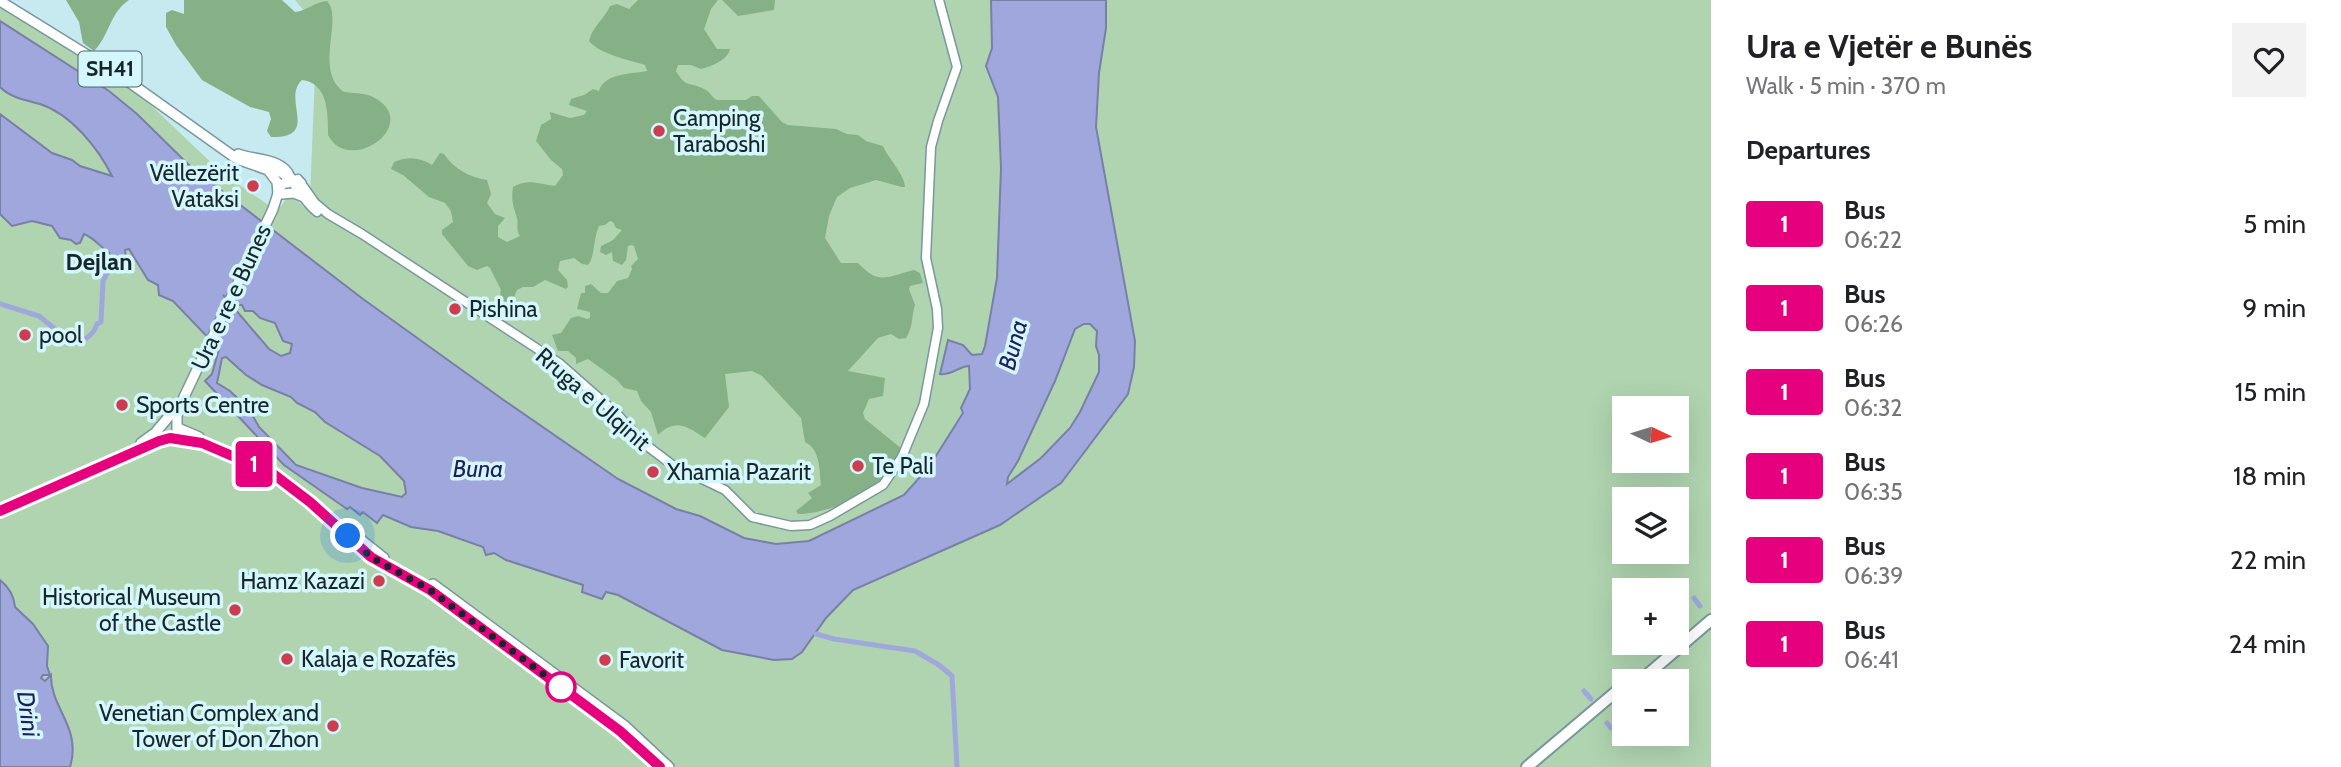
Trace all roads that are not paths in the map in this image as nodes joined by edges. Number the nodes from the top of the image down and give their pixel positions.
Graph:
1 (939, 0) edge
2 (0, 1) edge
3 (216, 143) junction
4 (262, 167) junction
5 (288, 174) junction
6 (301, 183) joint
7 (280, 194) junction
8 (304, 197) junction
9 (339, 221) junction
10 (184, 397) junction
11 (163, 423) junction
12 (178, 427) junction
13 (169, 438) junction
14 (0, 510) edge
15 (423, 582) junction
16 (1711, 611) edge
17 (1711, 620) edge
18 (1689, 629) edge
19 (1659, 655) edge
20 (1644, 669) edge
21 (1654, 669) edge
22 (1612, 695) edge
23 (1612, 705) edge
24 (660, 767) edge
25 (669, 767) edge
26 (1527, 767) edge
27 (1538, 767) edge

1 - 9 main road, Rruga e Ulqinit
2 - 3 main road, Rruga e Ulqinit / SH41
3 - 4 main road, Rruga e Ulqinit / SH41
3 - 5 main road, Rruga e Ulqinit / SH41
4 - 5 main road, Rruga e Ulqinit
4 - 7 main road
5 - 6 main road
5 - 7 main road, Ura e re e Bunes
5 - 8 main road, Rruga e Ulqinit
6 - 9 main road, Rruga e Ulqinit
7 - 8 main road
7 - 10 main road, Ura e re e Bunes
8 - 9 main road, Rruga e Ulqinit
10 - 11 main road
10 - 12 main road
11 - 12 main road
11 - 13 main road
11 - 14 main road
12 - 13 main road
12 - 15 main road
13 - 14 main road
13 - 15 main road
15 - 24 main road
15 - 25 main road
16 - 18 highway
17 - 21 highway
19 - 20 highway
22 - 26 highway
23 - 27 highway

